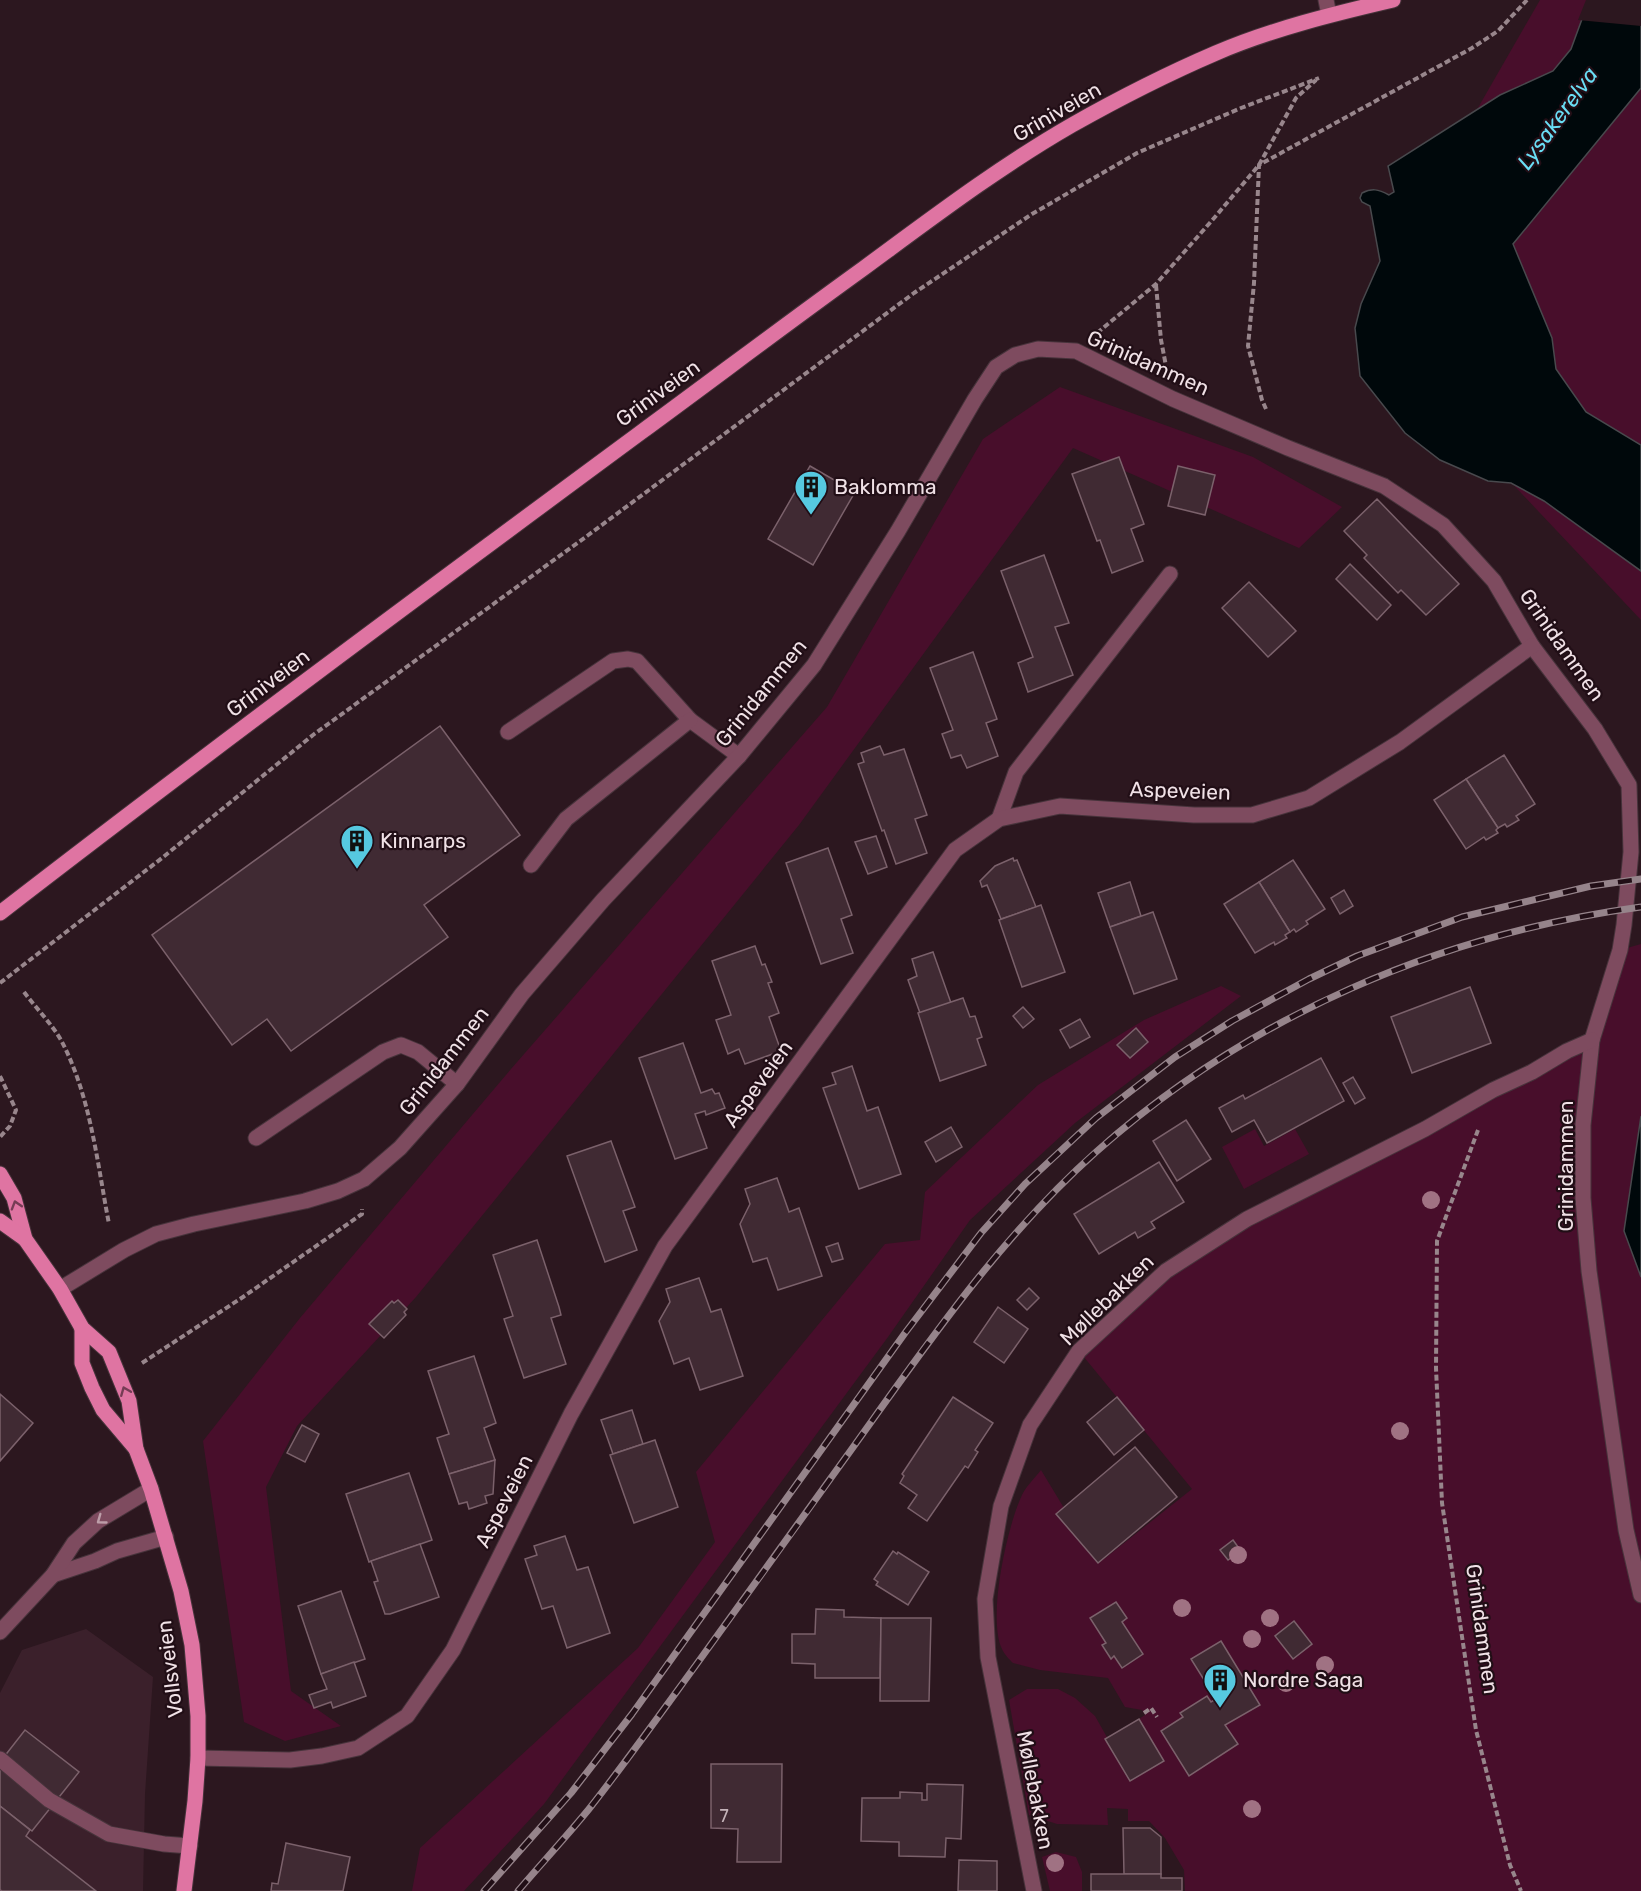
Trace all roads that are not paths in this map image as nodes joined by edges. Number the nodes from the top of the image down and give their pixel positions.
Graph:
1 (1391, 0) edge
2 (1327, 8) edge
3 (1170, 574) dead end
4 (1532, 646) junction
5 (690, 720) junction
6 (508, 732) dead end
7 (739, 756) junction
8 (999, 819) junction
9 (531, 865) dead end
10 (0, 913) edge
11 (1592, 1040) junction
12 (457, 1084) junction
13 (256, 1138) dead end
14 (0, 1174) edge
15 (0, 1221) edge
16 (25, 1239) junction
17 (60, 1289) junction
18 (82, 1328) junction
19 (135, 1449) junction
20 (151, 1489) junction
21 (166, 1537) junction
22 (53, 1575) junction
23 (1641, 1595) edge
24 (0, 1632) edge
25 (198, 1758) junction
26 (0, 1759) edge
27 (190, 1846) junction
28 (184, 1891) edge
29 (1034, 1891) edge

1 - 2 main road, Griniveien
2 - 10 main road, Griniveien
3 - 8 street
4 - 7 street, Grinidammen
4 - 8 street, Aspeveien
4 - 11 street, Grinidammen
5 - 6 street
5 - 7 street
5 - 9 street
7 - 12 street, Grinidammen
8 - 25 street, Aspeveien
11 - 23 street, Grinidammen
11 - 29 street, Møllebakken
12 - 13 street
12 - 17 street, Grinidammen
16 -> 14 main road, Vollsveien
15 - 16 main road, Vollsveien
16 - 17 main road, Vollsveien
17 - 18 main road, Vollsveien
18 - 19 main road, Vollsveien
19 -> 18 main road, Vollsveien
19 - 20 main road, Vollsveien
20 - 21 main road, Vollsveien
20 -> 22 street
21 - 22 street
21 - 25 main road, Vollsveien
22 - 24 street
25 - 27 main road, Vollsveien
26 - 27 street
27 - 28 main road, Vollsveien

